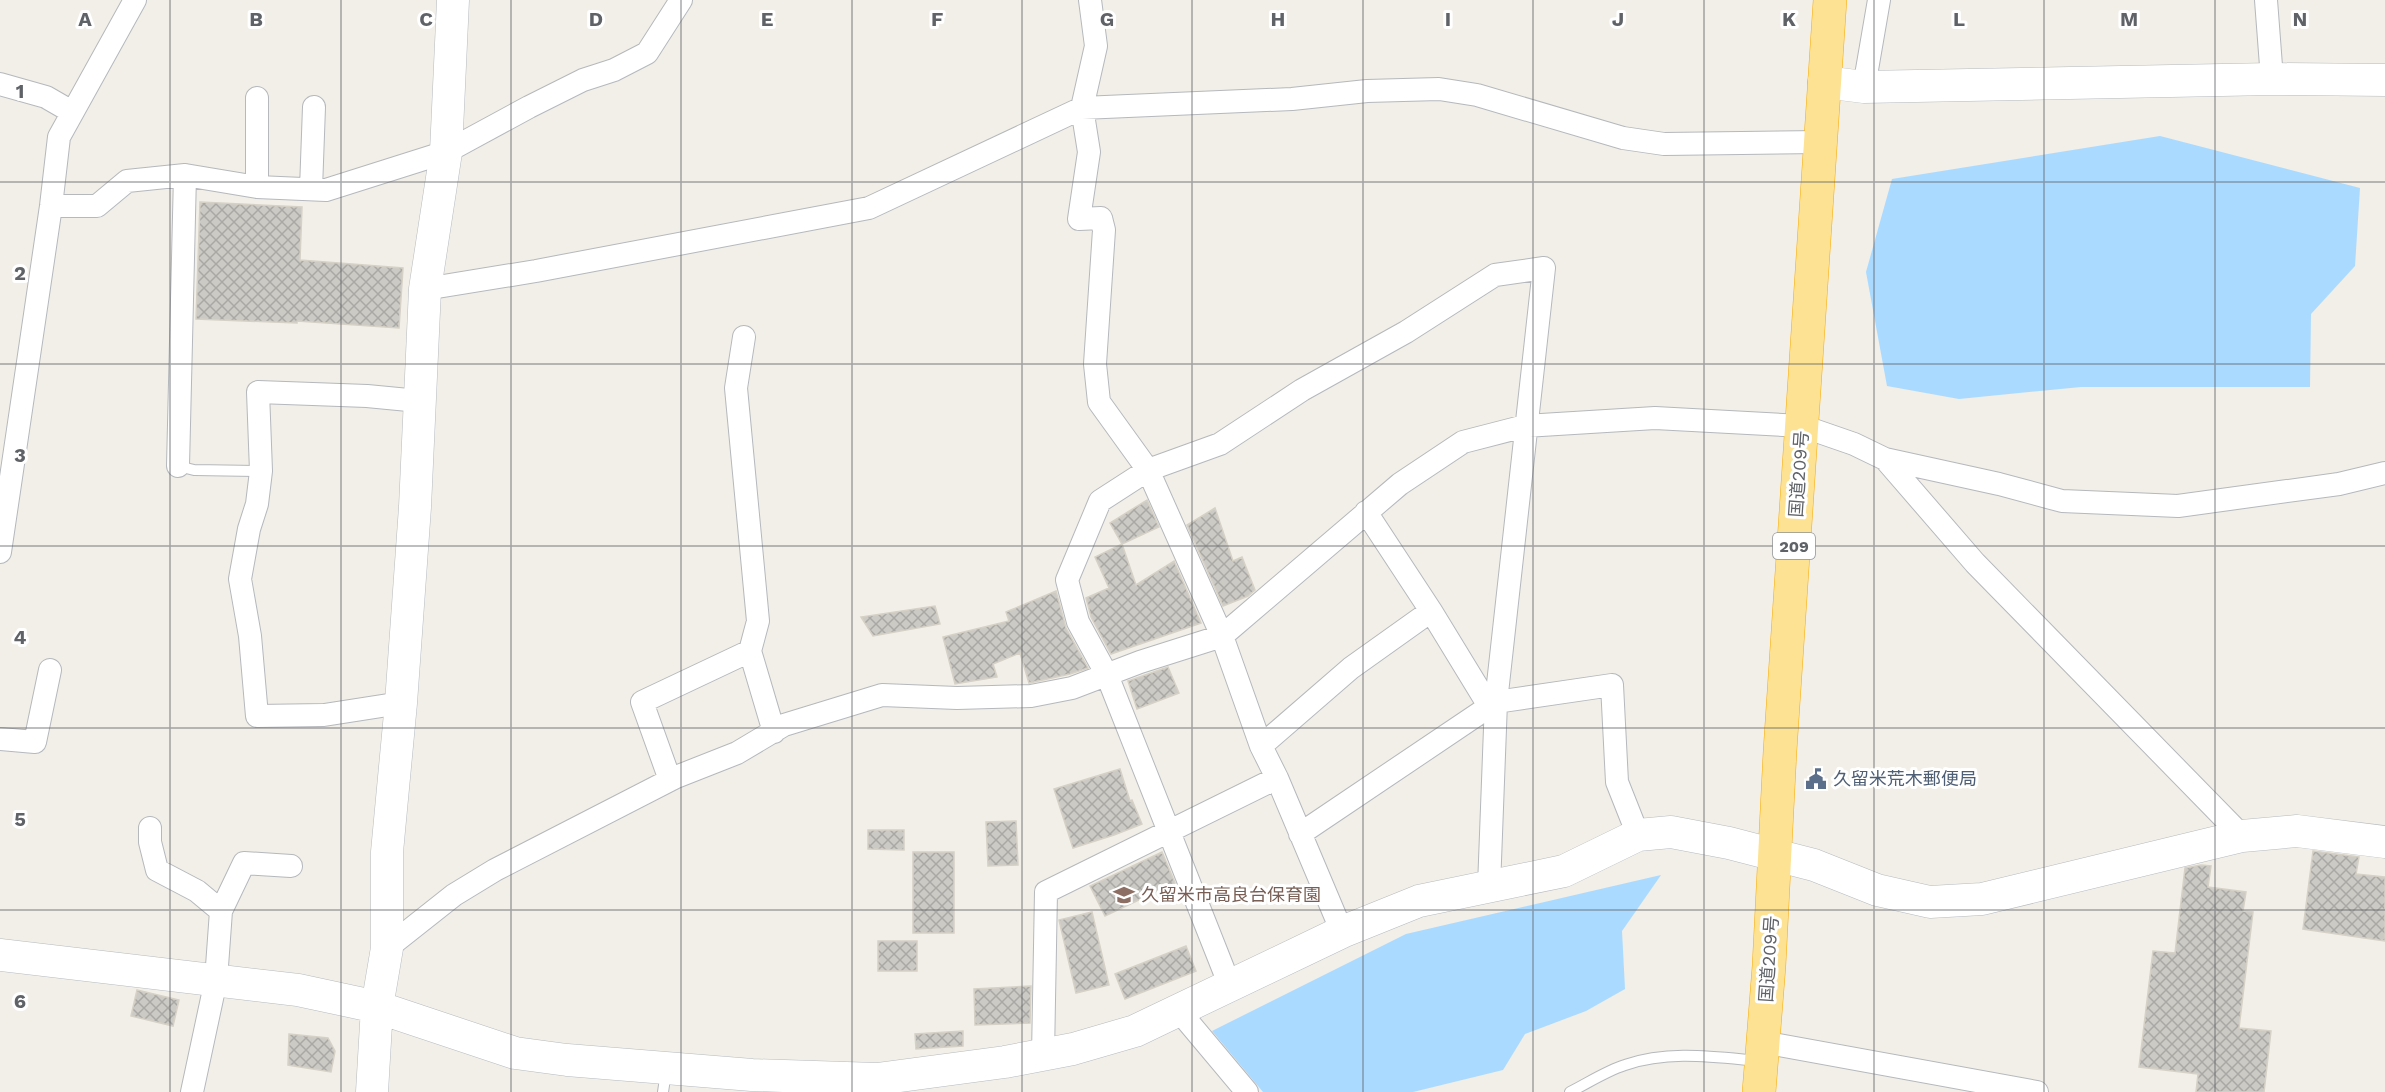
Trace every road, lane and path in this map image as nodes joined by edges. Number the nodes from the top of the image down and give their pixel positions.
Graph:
1 (135, 0) edge
2 (453, 0) edge
3 (681, 0) edge
4 (1090, 0) edge
5 (1830, 0) edge
6 (1879, 0) edge
7 (2266, 0) edge
8 (2272, 79) junction
9 (2385, 80) edge
10 (1824, 82) junction
11 (0, 84) edge
12 (1864, 87) junction
13 (257, 98) dead end
14 (314, 107) dead end
15 (1082, 108) junction
16 (72, 112) junction
17 (1820, 142) junction
18 (446, 152) junction
19 (185, 175) junction
20 (257, 187) junction
21 (311, 189) junction
22 (51, 206) junction
23 (425, 289) junction
24 (744, 337) dead end
25 (419, 401) junction
26 (1525, 426) junction
27 (1802, 426) junction
28 (1886, 459) junction
29 (178, 466) joint
30 (1149, 470) junction
31 (261, 471) junction
32 (2385, 473) edge
33 (1366, 512) junction
34 (0, 552) edge
35 (1431, 611) junction
36 (1222, 636) junction
37 (750, 651) junction
38 (50, 670) dead end
39 (1107, 675) junction
40 (401, 703) junction
41 (1492, 704) junction
42 (774, 732) junction
43 (0, 739) edge
44 (1261, 746) junction
45 (1277, 778) junction
46 (670, 780) junction
47 (150, 828) dead end
48 (1170, 830) junction
49 (1300, 834) junction
50 (1638, 834) junction
51 (2242, 836) junction
52 (2385, 842) edge
53 (1774, 855) junction
54 (291, 866) dead end
55 (1489, 887) junction
56 (221, 911) junction
57 (1342, 932) junction
58 (387, 948) junction
59 (0, 955) edge
60 (216, 980) junction
61 (1230, 986) junction
62 (377, 1007) junction
63 (1179, 1011) junction
64 (1042, 1055) junction
65 (1761, 1065) edge
66 (665, 1080) edge
67 (877, 1085) edge
68 (192, 1092) edge
69 (372, 1092) edge
70 (1247, 1092) edge
71 (1570, 1092) edge
72 (2037, 1092) edge

1 - 16 street
2 - 18 street
3 - 18 street
4 - 15 street
5 - 10 highway, 国道209号 / 209
6 - 12 street
7 - 8 street
8 - 9 street
8 - 12 street
10 - 12 street
10 - 17 highway, 国道209号 / 209
11 - 16 street
13 - 20 street
14 - 21 street
15 - 17 street
15 - 23 street
15 - 30 street
16 - 22 street
17 - 27 highway, 国道209号 / 209
18 - 21 street
18 - 23 street
19 - 20 street
19 - 22 street
19 - 29 street
20 - 21 street
22 - 34 street
23 - 25 street
24 - 37 street
25 - 31 street
25 - 40 street
26 - 27 street
26 - 30 street
26 - 33 street
26 - 41 street
27 - 28 street
27 - 53 highway, 国道209号 / 209
28 - 32 street
28 - 51 street
29 - 31 lane
30 - 36 street
30 - 39 street
31 - 40 street
33 - 35 street
33 - 36 street
35 - 41 street
35 - 44 street
36 - 39 street
36 - 44 street
37 - 42 street
37 - 46 street
38 - 43 street
39 - 42 street
39 - 48 street
40 - 58 street
41 - 49 street
41 - 50 street
41 - 55 street
42 - 46 street
44 - 45 street
45 - 48 street
45 - 49 street
46 - 58 street
47 - 56 street
48 - 61 street
48 - 64 street
49 - 57 street
50 - 53 street
50 - 55 street
51 - 52 street
51 - 53 street
53 - 65 highway, 国道209号 / 209
54 - 56 street
55 - 57 street
56 - 60 street
57 - 61 street
58 - 62 street
59 - 60 street
60 - 62 street
60 - 68 street
61 - 63 street
62 - 66 street
62 - 69 street
63 - 64 street
63 - 70 street
64 - 67 street
65 - 71 lane
65 - 72 street
66 - 67 street

